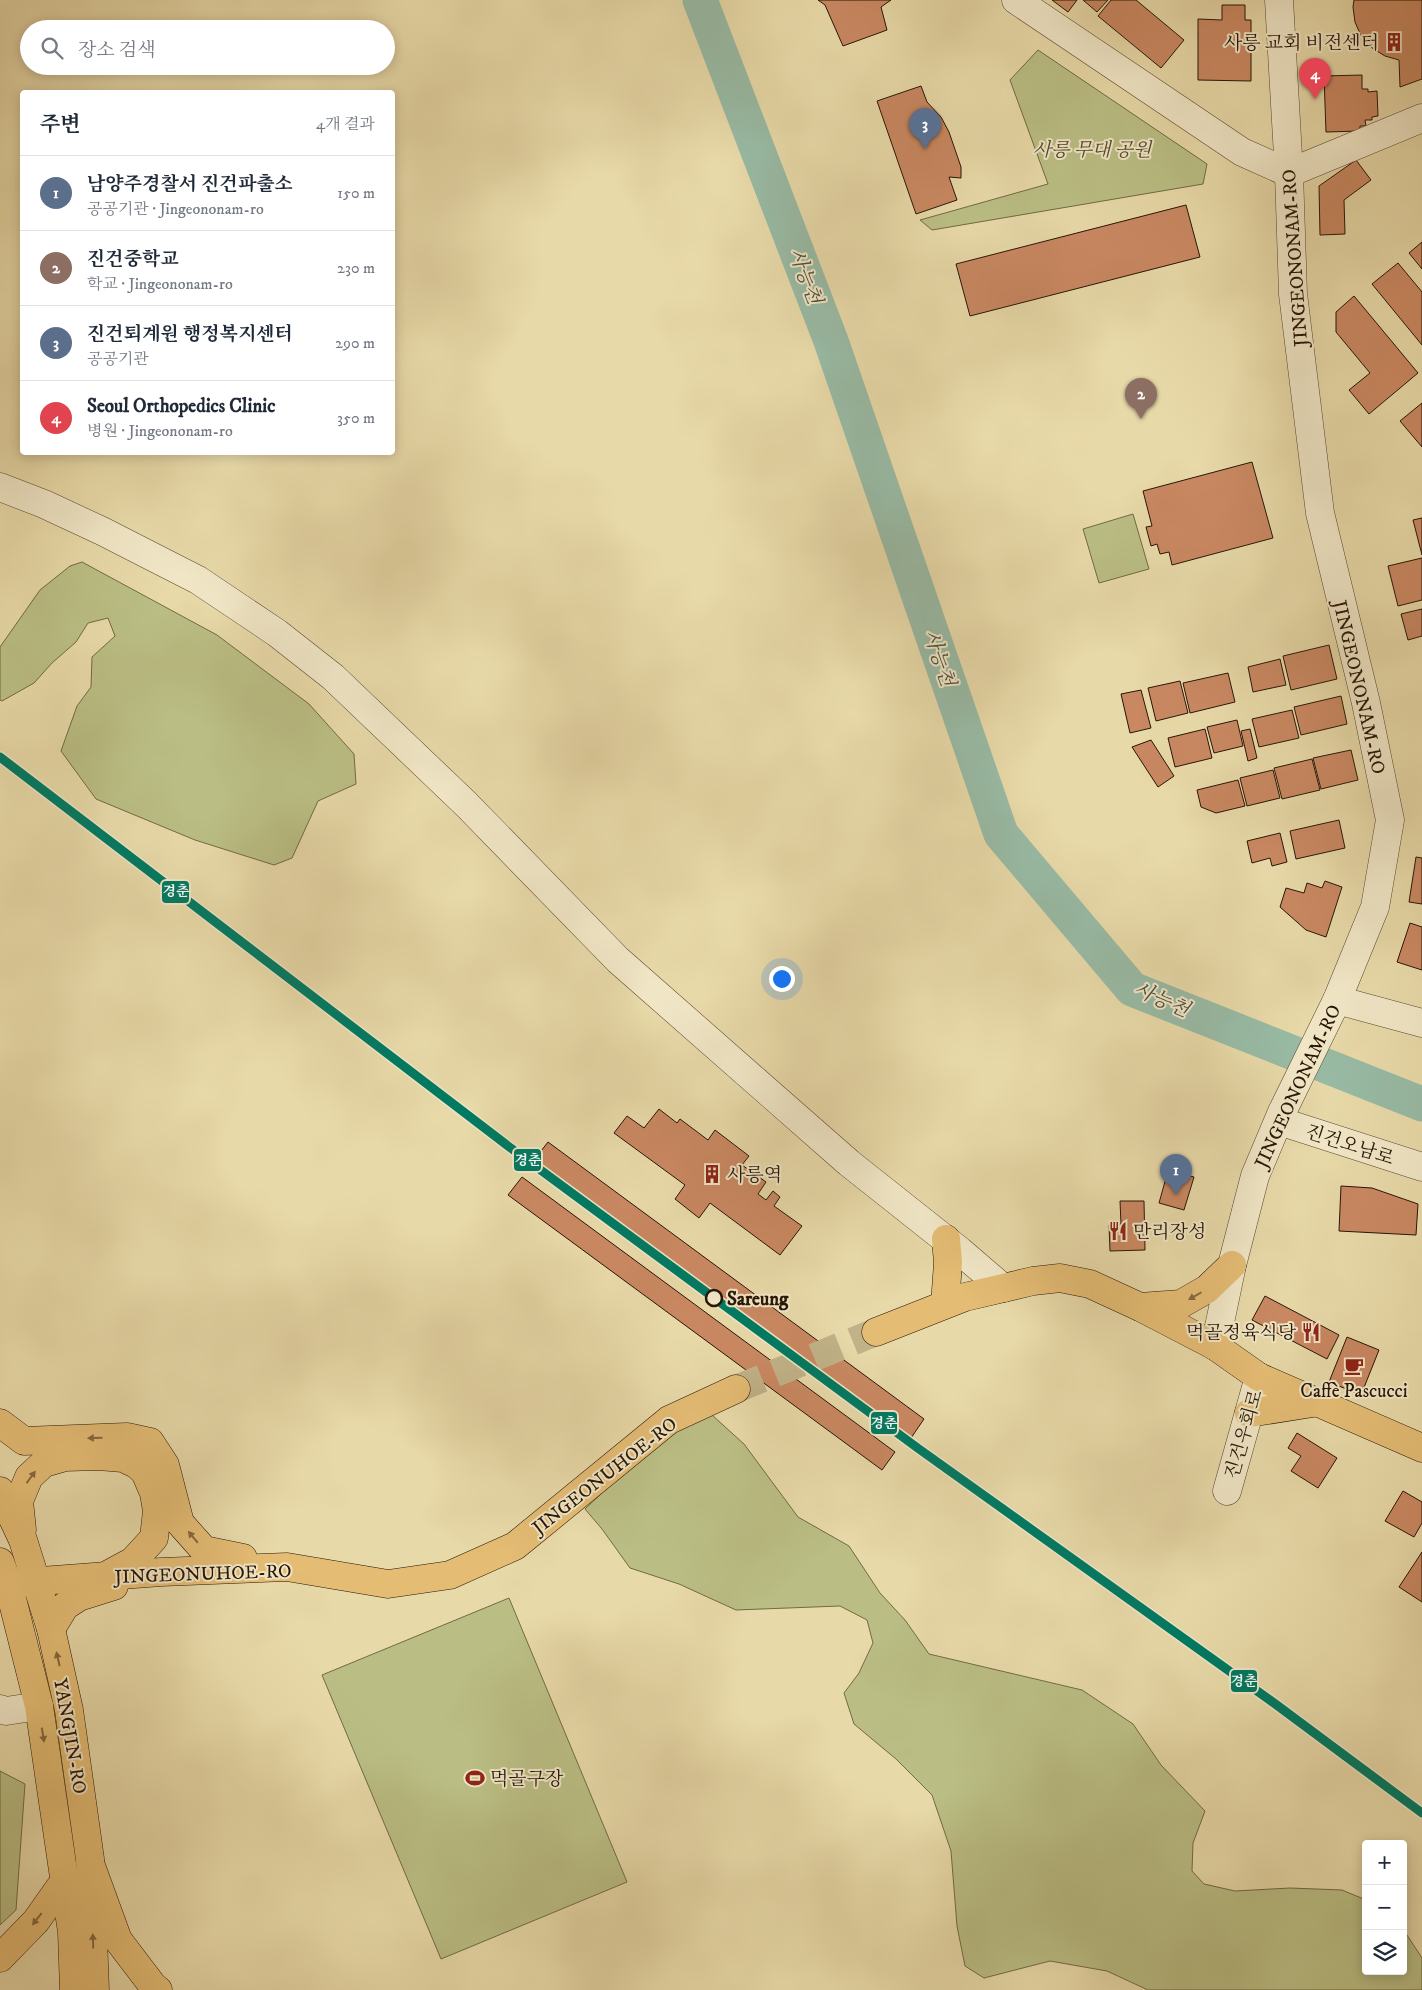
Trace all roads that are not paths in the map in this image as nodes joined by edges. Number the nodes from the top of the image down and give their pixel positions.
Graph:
1 (1016, 0) edge
2 (1278, 0) edge
3 (1422, 118) edge
4 (1289, 173) junction
5 (0, 487) edge
6 (1334, 1007) junction
7 (1422, 1023) edge
8 (1281, 1116) junction
9 (1422, 1167) edge
10 (946, 1239) junction
11 (1232, 1265) junction
12 (1003, 1288) junction
13 (944, 1304) junction
14 (1140, 1307) junction
15 (876, 1332) tunnel mouth
16 (1215, 1346) junction
17 (1259, 1377) junction
18 (736, 1389) tunnel mouth
19 (1319, 1402) junction
20 (1249, 1413) junction
21 (0, 1423) edge
22 (1422, 1448) edge
23 (0, 1491) edge
24 (1227, 1491) dead end
25 (23, 1540) junction
26 (286, 1566) junction
27 (161, 1572) junction
28 (3, 1576) edge
29 (105, 1576) junction
30 (36, 1580) junction
31 (0, 1628) edge
32 (51, 1629) junction
33 (25, 1653) junction
34 (39, 1706) junction
35 (0, 1709) edge
36 (90, 1866) junction
37 (65, 1880) junction
38 (0, 1958) edge
39 (74, 1990) edge
40 (95, 1990) edge
41 (158, 1990) edge

1 - 4 street
2 - 4 street, JINGEONONAM-RO
3 - 4 street
4 - 6 street, JINGEONONAM-RO
5 - 10 street
6 - 7 street
6 - 8 street, JINGEONONAM-RO
8 - 9 street, 진건오남로
8 - 11 street, JINGEONONAM-RO
10 - 12 street
10 - 13 main road
11 -> 14 main road
11 - 16 street, JINGEONONAM-RO
12 - 13 main road
12 - 14 main road
13 - 15 main road
14 - 16 main road
16 - 17 main road
17 - 19 main road
17 - 20 street, 진건우회로
18 - 26 main road, JINGEONUHOE-RO
19 - 20 main road
19 - 22 main road
20 - 24 street, 진건우회로
26 -> 21 main road
23 - 25 main road, YANGJIN-RO
25 -> 29 main road
25 - 30 main road, YANGJIN-RO
26 - 27 main road, JINGEONUHOE-RO
27 - 29 main road, JINGEONUHOE-RO
27 - 32 main road
28 - 30 main road, JINGEONUHOE-RO
28 - 33 main road, YANGJIN-RO
29 - 30 main road, JINGEONUHOE-RO
30 - 32 main road, YANGJIN-RO
31 - 33 main road
36 -> 32 main road, YANGJIN-RO
33 - 34 main road, YANGJIN-RO
34 - 35 street
34 -> 37 main road, YANGJIN-RO
40 -> 36 main road, YANGJIN-RO
36 - 41 main road
37 -> 38 main road
37 - 39 main road, YANGJIN-RO

